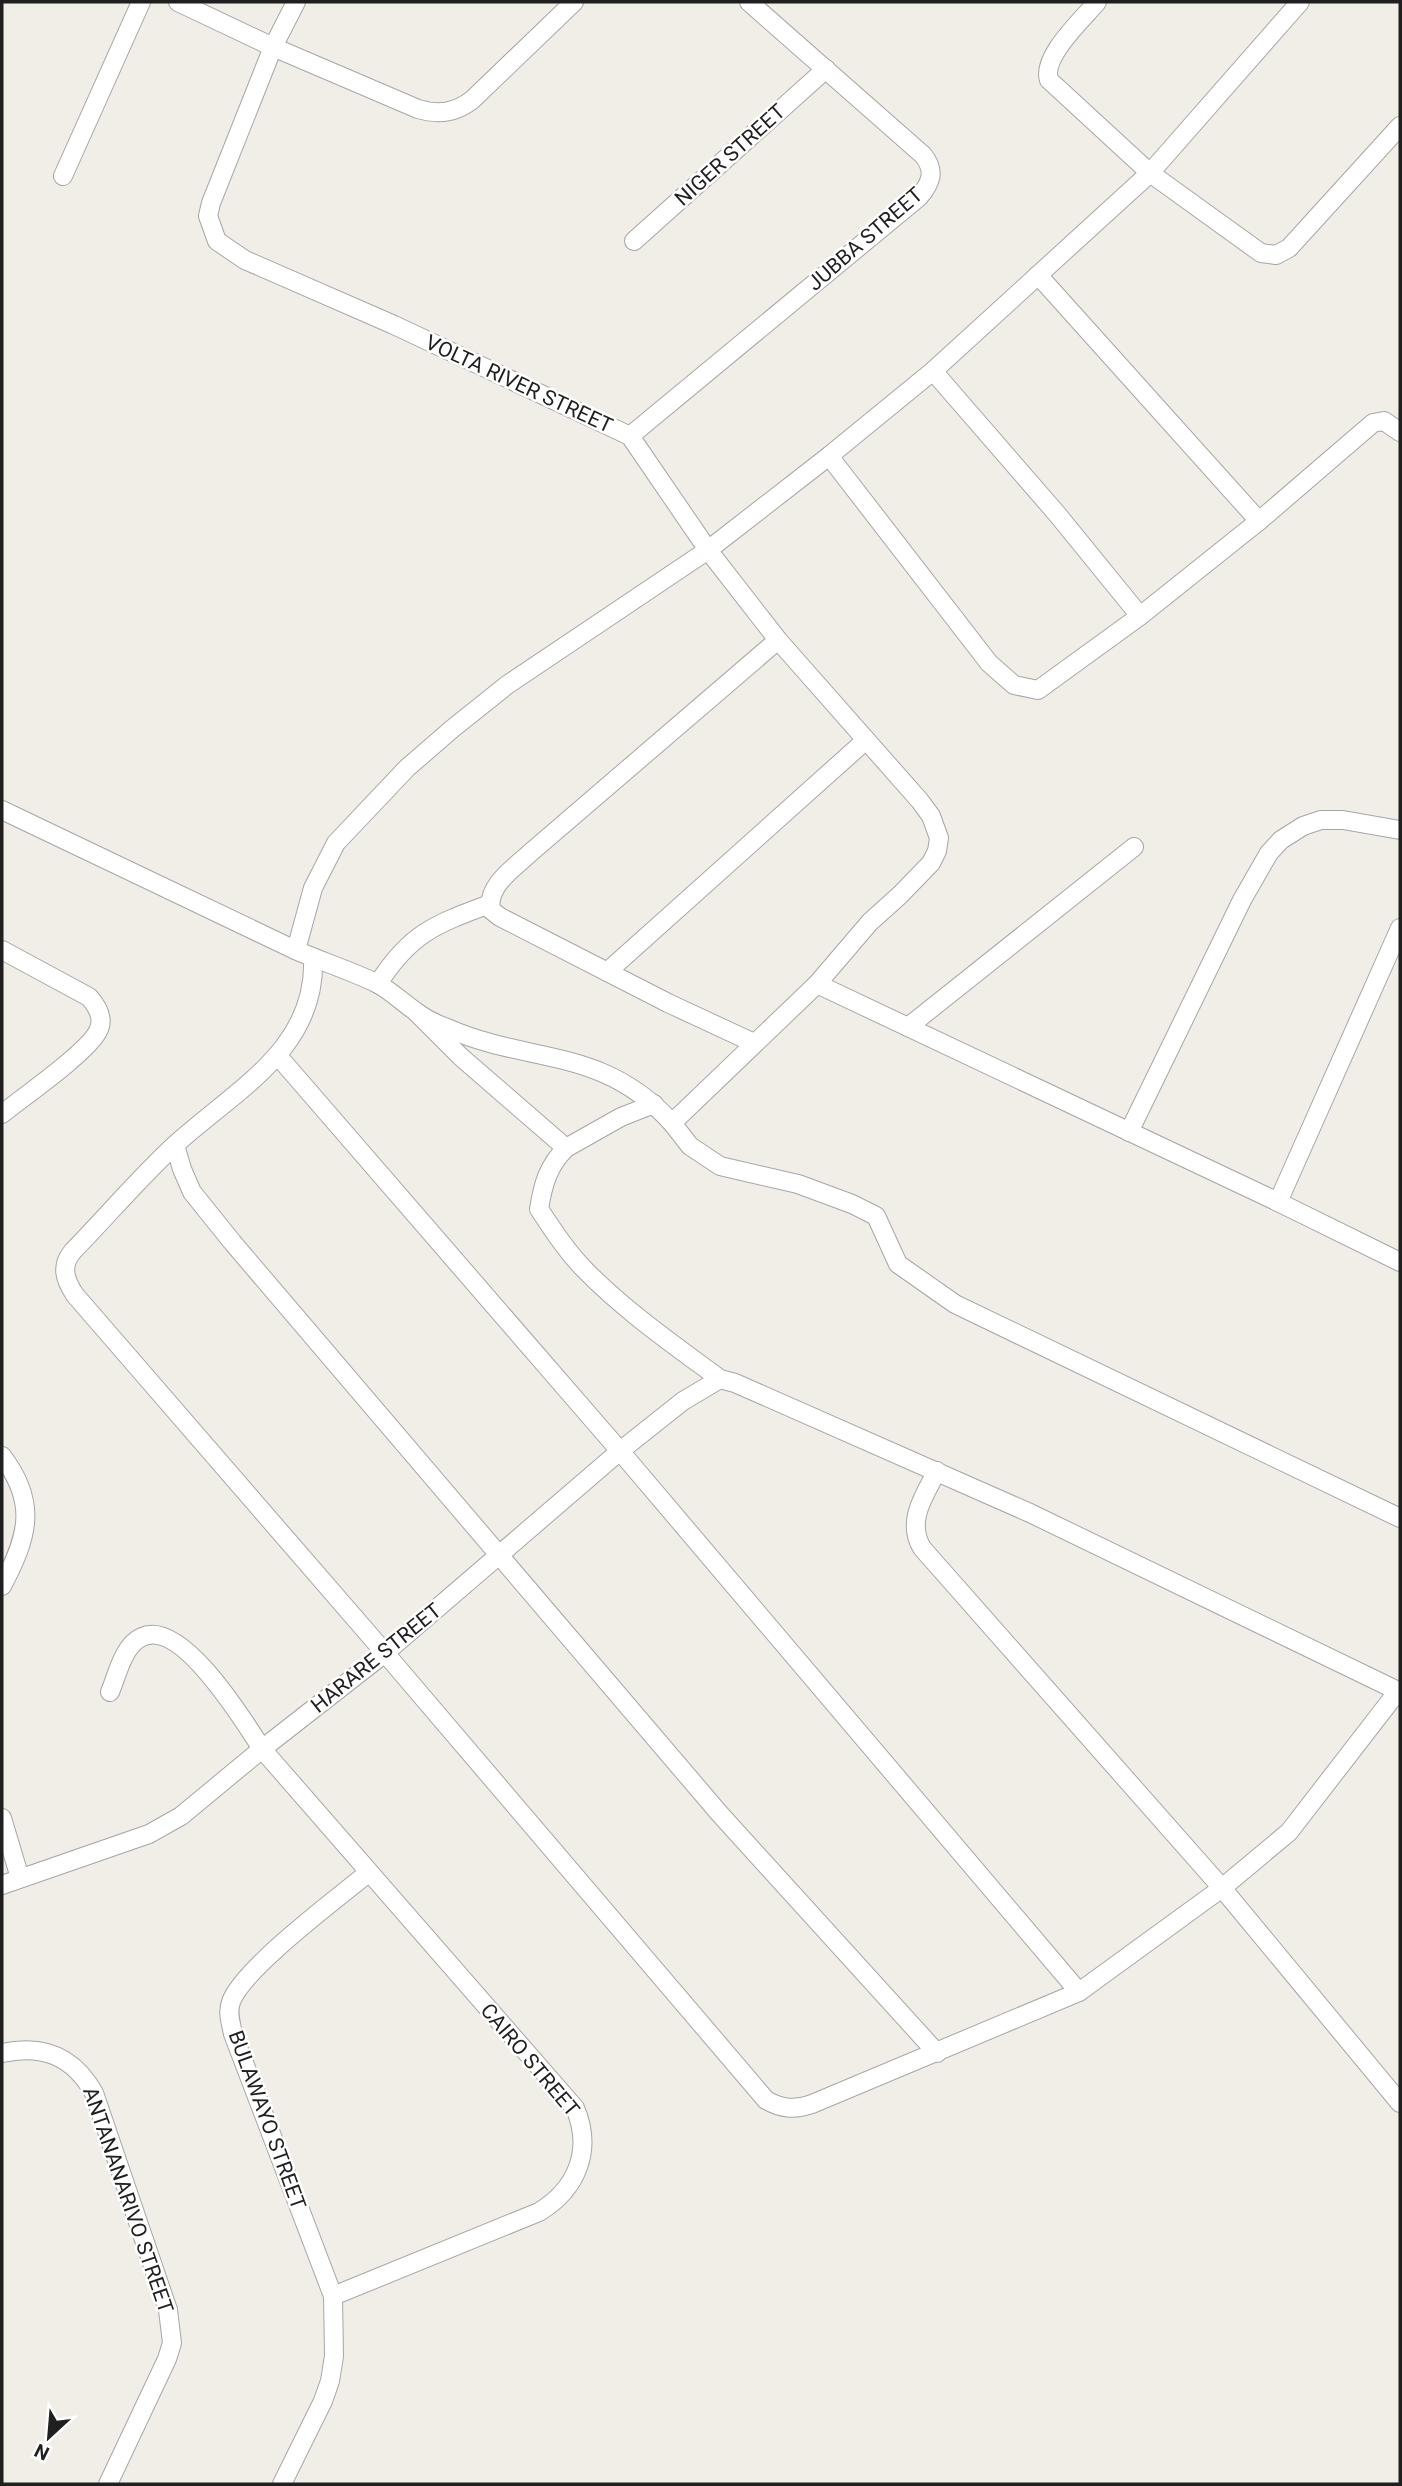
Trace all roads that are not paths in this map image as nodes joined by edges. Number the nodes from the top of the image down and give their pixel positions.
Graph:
1 (141, 2) edge
2 (178, 2) edge
3 (296, 2) edge
4 (749, 2) edge
5 (1097, 2) edge
6 (1300, 2) edge
7 (571, 3) edge
8 (273, 47) junction
9 (826, 69) junction
10 (1400, 126) edge
11 (1150, 173) junction
12 (63, 176) dead end
13 (634, 241) dead end
14 (1038, 275) junction
15 (933, 371) junction
16 (1400, 432) edge
17 (630, 436) junction
18 (829, 456) junction
19 (1259, 521) junction
20 (708, 550) junction
21 (1140, 616) junction
22 (778, 640) junction
23 (866, 740) junction
24 (2, 810) edge
25 (1400, 830) edge
26 (1134, 847) dead end
27 (489, 904) junction
28 (1400, 928) edge
29 (2, 950) edge
30 (296, 950) junction
31 (313, 958) junction
32 (607, 972) junction
33 (378, 984) junction
34 (817, 984) junction
35 (417, 1013) junction
36 (908, 1027) junction
37 (754, 1043) junction
38 (278, 1056) junction
39 (654, 1104) junction
40 (2, 1114) edge
41 (672, 1123) junction
42 (1129, 1132) junction
43 (175, 1144) junction
44 (566, 1148) junction
45 (1278, 1202) junction
46 (1400, 1262) edge
47 (720, 1379) junction
48 (620, 1451) junction
49 (2, 1456) edge
50 (937, 1471) junction
51 (1400, 1518) edge
52 (499, 1555) junction
53 (2, 1586) edge
54 (385, 1653) junction
55 (1399, 1691) edge
56 (110, 1692) dead end
57 (262, 1749) junction
58 (2, 1818) edge
59 (368, 1873) junction
60 (20, 1878) junction
61 (2, 1885) edge
62 (1222, 1888) junction
63 (1079, 1992) junction
64 (2, 2053) edge
65 (937, 2053) junction
66 (1397, 2094) edge
67 (332, 2296) junction
68 (108, 2484) edge
69 (282, 2484) edge

1 - 12 street
2 - 8 street
3 - 8 street
4 - 9 street, JUBBA STREET
5 - 11 street
6 - 11 street
7 - 8 street
8 - 17 street, VOLTA RIVER STREET
9 - 13 street, NIGER STREET
9 - 17 street, JUBBA STREET
10 - 11 street
11 - 14 street
14 - 15 street
14 - 19 street
15 - 18 street
15 - 21 street
16 - 19 street
17 - 20 street, VOLTA RIVER STREET
18 - 20 street
18 - 21 street
19 - 21 street
20 - 22 street, VOLTA RIVER STREET
20 - 30 street
22 - 23 street, VOLTA RIVER STREET
22 - 27 street
23 - 32 street
23 - 34 street, VOLTA RIVER STREET
24 - 30 street
25 - 42 street
26 - 36 street
27 - 32 street
27 - 33 street
28 - 45 street
29 - 40 street
30 - 31 street
31 - 33 street
31 - 38 street
32 - 37 street
33 - 35 street
34 - 36 street
34 - 37 street
35 - 39 street
35 - 44 street
36 - 42 street
37 - 41 street
38 - 43 street
38 - 48 street
39 - 41 street
39 - 44 street
41 - 51 street
42 - 45 street
43 - 52 street
43 - 54 street
44 - 47 street
45 - 46 street
47 - 48 street, HARARE STREET
47 - 50 street
48 - 52 street, HARARE STREET
48 - 63 street
49 - 53 street
50 - 55 street
50 - 62 street
52 - 54 street, HARARE STREET
52 - 65 street
54 - 57 street, HARARE STREET
54 - 65 street
55 - 62 street
56 - 57 street, CAIRO STREET
57 - 59 street, CAIRO STREET
57 - 60 street, HARARE STREET
58 - 60 street
59 - 67 street, BULAWAYO STREET
59 - 67 street, CAIRO STREET
60 - 61 street, HARARE STREET
62 - 63 street
62 - 66 street
63 - 65 street
64 - 68 street, ANTANANARIVO STREET
67 - 69 street, BULAWAYO STREET

